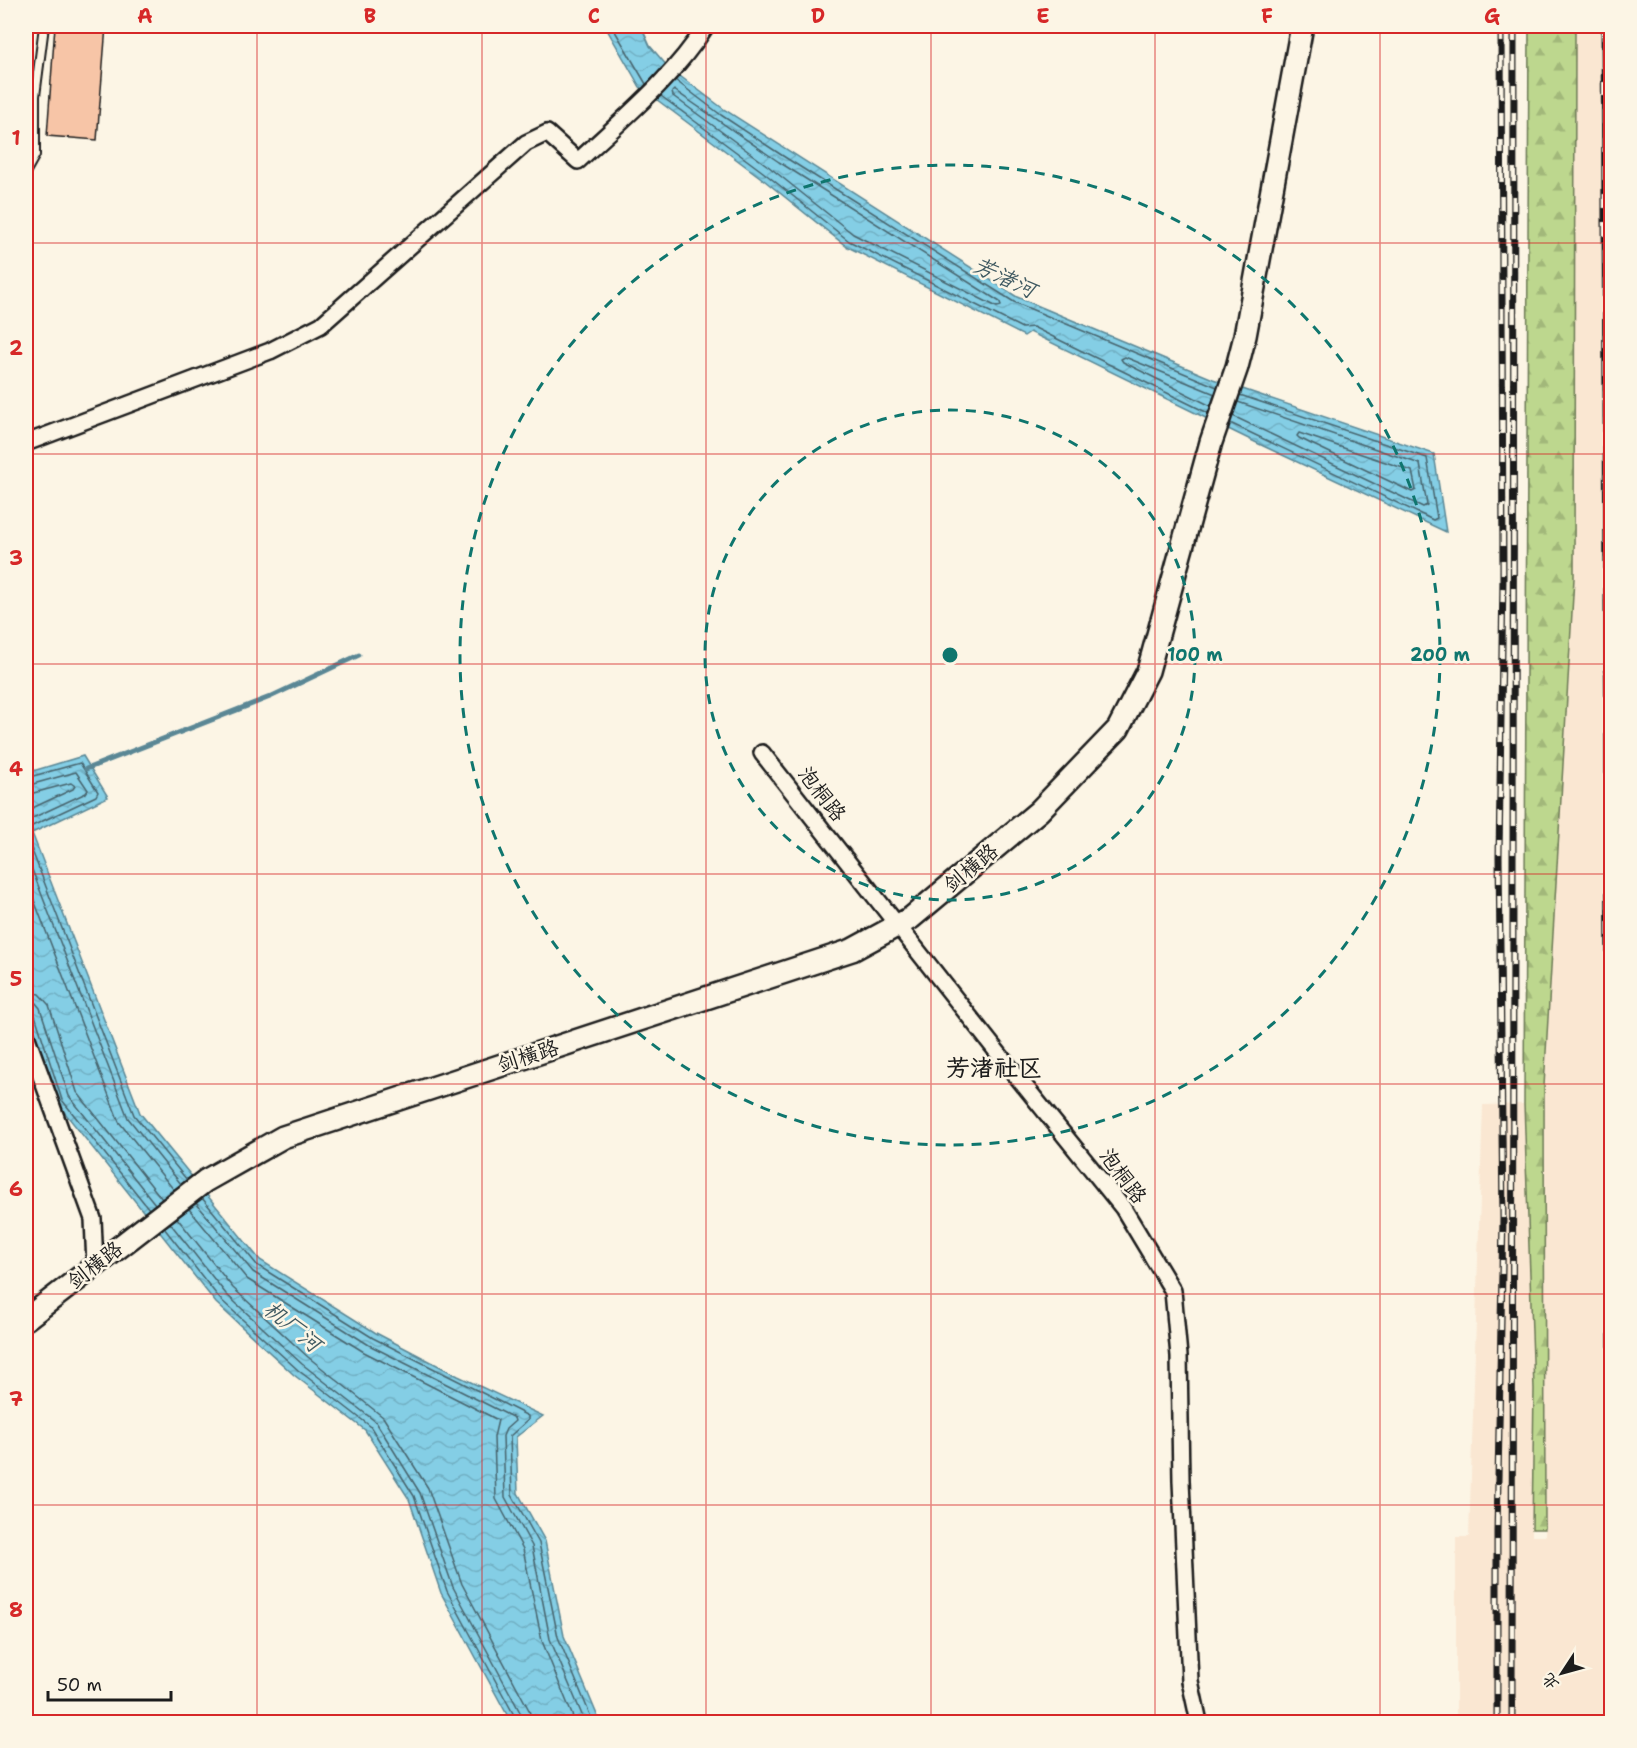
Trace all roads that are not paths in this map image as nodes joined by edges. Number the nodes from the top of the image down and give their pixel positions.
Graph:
1 (44, 26) edge
2 (706, 26) edge
3 (1302, 26) edge
4 (26, 81) edge
5 (37, 82) junction
6 (26, 171) edge
7 (26, 443) edge
8 (762, 753) dead end
9 (898, 926) junction
10 (26, 1035) edge
11 (95, 1265) junction
12 (26, 1319) edge
13 (1200, 1722) edge

1 - 5 lane
2 - 7 street
3 - 9 street, 剑横路
4 - 5 lane
5 - 6 lane
8 - 9 street, 泡桐路
9 - 11 street, 剑横路
9 - 13 street, 泡桐路
10 - 11 street
11 - 12 street, 剑横路

